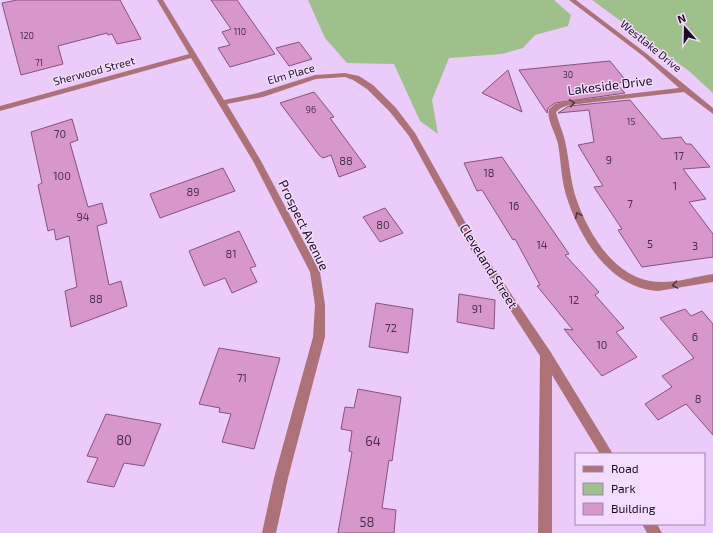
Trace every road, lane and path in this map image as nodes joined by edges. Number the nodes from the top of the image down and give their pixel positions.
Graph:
1 (160, 0) edge
2 (572, 0) edge
3 (193, 55) junction
4 (365, 84) joint
5 (686, 89) junction
6 (222, 103) junction
7 (0, 109) edge
8 (713, 112) edge
9 (713, 278) edge
10 (546, 355) junction
11 (605, 453) edge
12 (269, 533) edge
13 (546, 533) edge

1 - 3 street, Prospect Avenue
2 - 5 street, Westlake Drive
3 - 6 street, Prospect Avenue
3 - 7 street, Sherwood Street
4 - 6 street, Elm Place
4 - 10 street, Cleveland Street
5 - 8 street, Westlake Drive
9 -> 5 street, Lakeside Drive
6 - 12 street, Prospect Avenue
10 - 11 street, Cleveland Street
10 - 13 street

